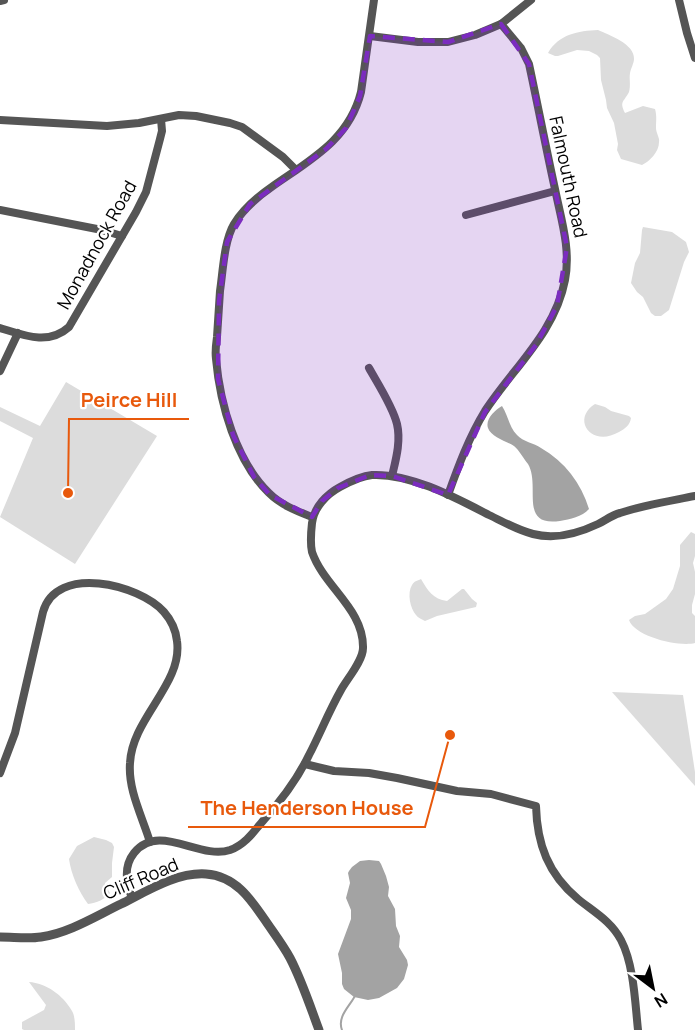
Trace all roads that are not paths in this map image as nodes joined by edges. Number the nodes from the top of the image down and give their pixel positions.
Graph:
1 (374, 0) edge
2 (531, 0) edge
3 (679, 0) edge
4 (501, 24) junction
5 (370, 36) junction
6 (695, 57) edge
7 (161, 119) junction
8 (0, 120) edge
9 (296, 170) junction
10 (555, 191) junction
11 (0, 210) edge
12 (466, 215) dead end
13 (122, 236) junction
14 (0, 328) edge
15 (18, 333) junction
16 (369, 368) dead end
17 (0, 371) edge
18 (392, 476) junction
19 (448, 495) junction
20 (695, 496) edge
21 (312, 517) junction
22 (305, 764) junction
23 (0, 773) edge
24 (150, 842) junction
25 (132, 898) junction
26 (0, 937) edge
27 (320, 1030) edge
28 (638, 1030) edge

1 - 5 street
2 - 4 street
3 - 6 street
4 - 5 street
4 - 10 street, Falmouth Road
5 - 9 street
7 - 8 street
7 - 9 street
7 - 13 street, Monadnock Road
9 - 21 street
10 - 12 street
10 - 19 street, Falmouth Road
11 - 13 street
13 - 15 street, Monadnock Road
14 - 15 street, Monadnock Road
15 - 17 street
16 - 18 street
18 - 19 street
18 - 21 street
19 - 20 street
21 - 22 street
22 - 24 street
22 - 28 street
23 - 24 street
24 - 25 street
25 - 26 street, Cliff Road
25 - 27 street, Cliff Road

